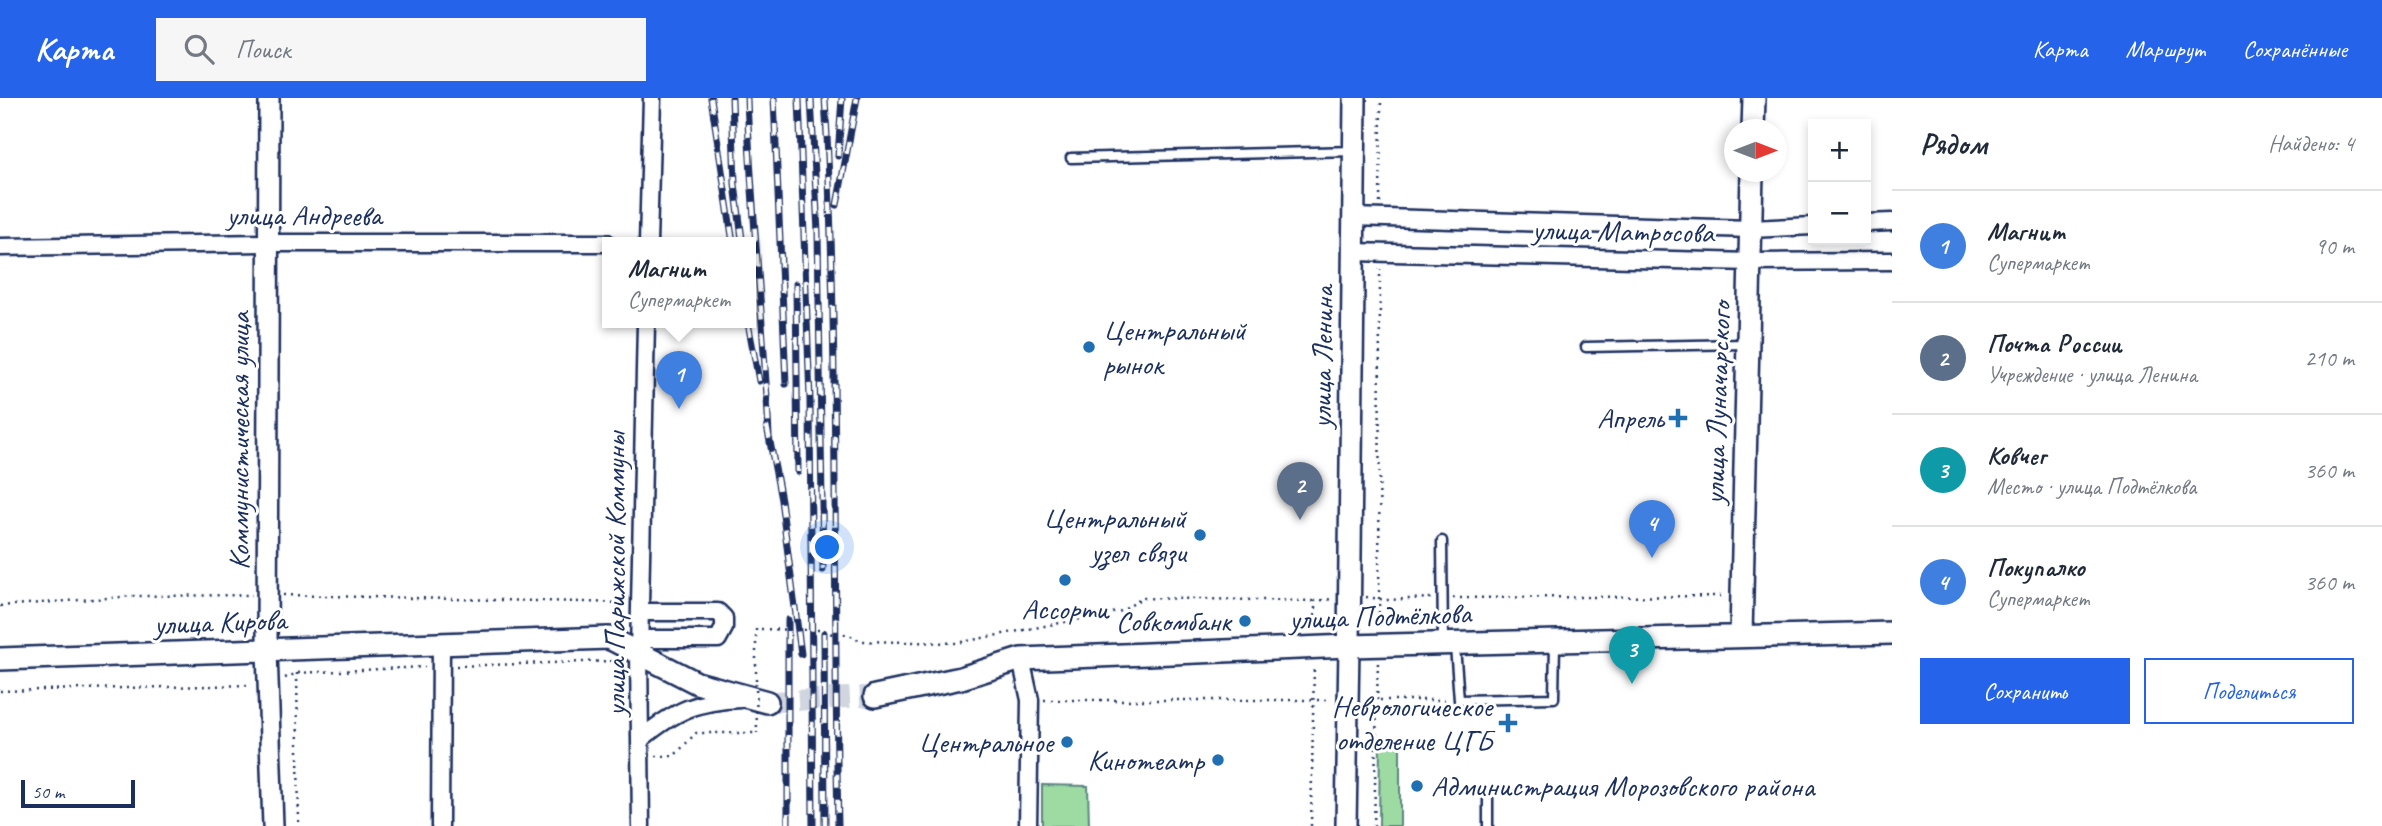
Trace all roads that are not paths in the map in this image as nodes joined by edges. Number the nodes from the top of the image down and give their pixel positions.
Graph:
1 (269, 98) edge
2 (652, 98) edge
3 (1355, 98) edge
4 (1754, 98) edge
5 (1753, 119) edge
6 (1354, 151) junction
7 (1071, 158) dead end
8 (1752, 182) edge
9 (1353, 217) junction
10 (1892, 222) edge
11 (1871, 223) edge
12 (1808, 226) edge
13 (1751, 229) junction
14 (648, 237) edge
15 (270, 243) junction
16 (602, 243) edge
17 (0, 247) edge
18 (1353, 252) junction
19 (1892, 261) edge
20 (1751, 262) junction
21 (646, 328) edge
22 (1748, 344) junction
23 (1586, 347) dead end
24 (1442, 541) dead end
25 (640, 608) junction
26 (1892, 633) edge
27 (1741, 635) junction
28 (1555, 640) junction
29 (441, 643) junction
30 (1449, 643) junction
31 (1349, 646) junction
32 (267, 651) junction
33 (639, 652) junction
34 (0, 659) edge
35 (1021, 659) junction
36 (757, 694) joint
37 (875, 696) tunnel mouth
38 (642, 738) junction
39 (1488, 792) dead end
40 (273, 826) edge
41 (440, 826) edge
42 (641, 826) edge
43 (1028, 826) edge
44 (1346, 826) edge
45 (1488, 826) edge

1 - 15 street, Коммунистическая улица
2 - 14 street
3 - 6 main road, улица Ленина
4 - 5 main road
6 - 7 lane
6 - 9 main road, улица Ленина
8 - 13 main road, улица Луначарского
9 - 13 street, улица Матросова
9 - 18 main road, улица Ленина
10 - 11 street
12 - 13 street, улица Матросова
13 - 20 main road, улица Луначарского
15 - 16 street, улица Андреева
15 - 17 street, улица Андреева
15 - 32 street, Коммунистическая улица
18 - 20 street, улица Матросова
18 - 31 main road, улица Ленина
19 - 20 street, улица Матросова
20 - 22 main road, улица Луначарского
21 - 25 street, улица Парижской Коммуны
22 - 23 lane
22 - 27 main road, улица Луначарского
24 - 30 lane
25 - 33 street, улица Парижской Коммуны
25 - 33 street
26 - 27 main road, улица Подтёлкова
27 - 28 main road, улица Подтёлкова
28 - 30 main road, улица Подтёлкова
28 - 30 lane
29 - 32 main road, улица Кирова
29 - 33 main road, улица Кирова
29 - 41 street
30 - 31 main road, улица Подтёлкова
31 - 35 main road, улица Подтёлкова
31 - 44 street, улица Ленина
32 - 34 main road, улица Кирова
32 - 40 street, Коммунистическая улица
33 - 36 main road
33 - 38 street, улица Парижской Коммуны
35 - 37 main road, улица Подтёлкова
35 - 43 street
36 - 38 street
38 - 42 street, улица Парижской Коммуны
39 - 45 lane

